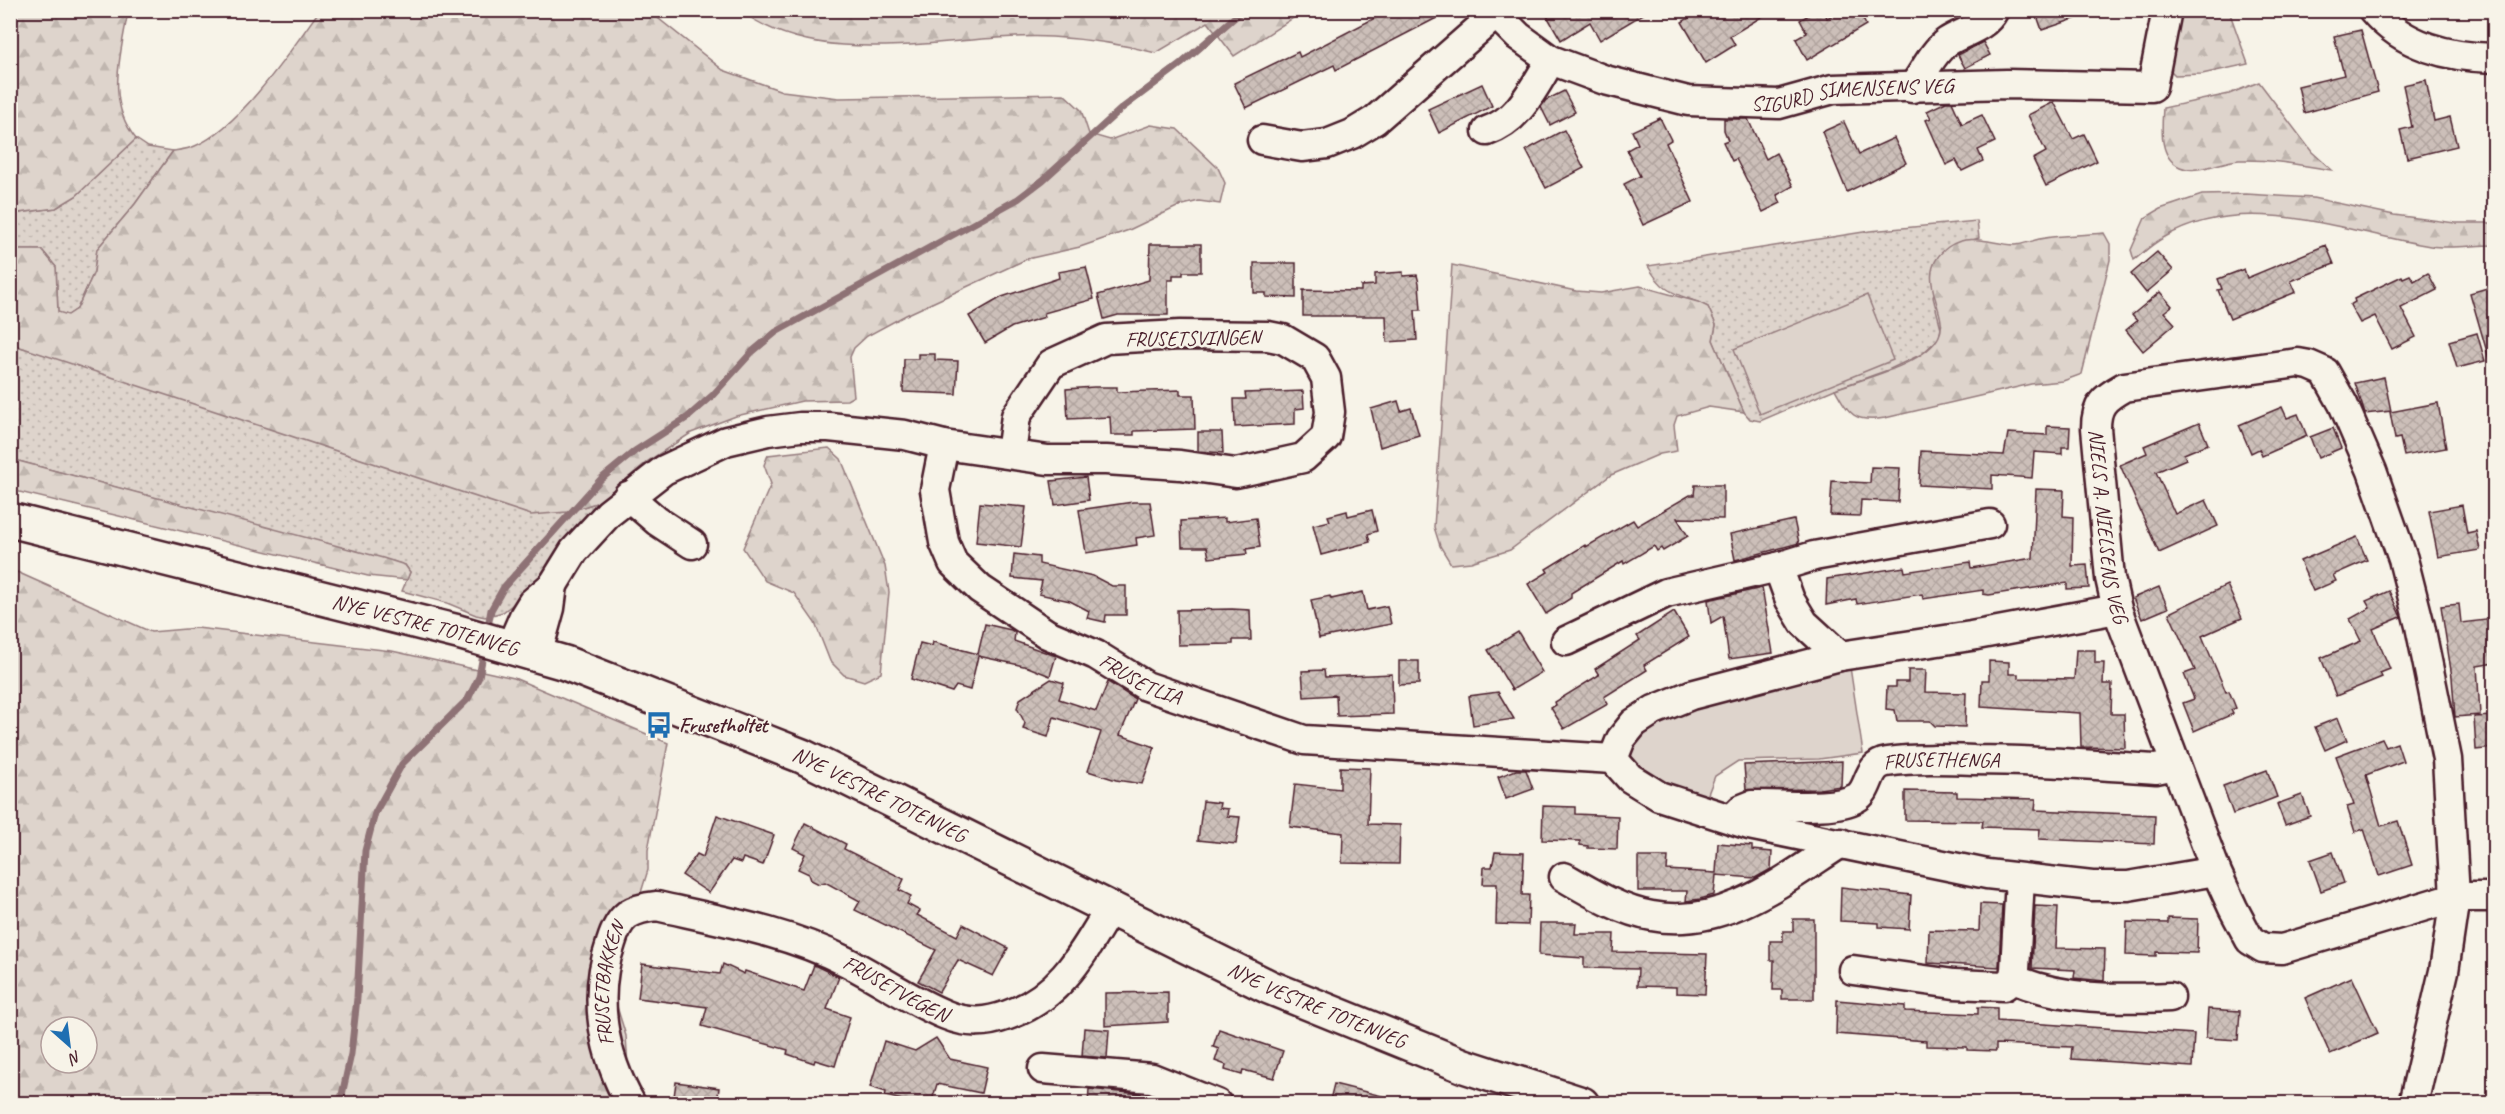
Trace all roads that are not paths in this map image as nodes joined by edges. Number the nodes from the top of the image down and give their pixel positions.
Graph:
1 (1994, 10) edge
2 (2167, 10) edge
3 (2373, 10) edge
4 (1498, 12) edge
5 (2494, 58) edge
6 (1551, 60) junction
7 (1912, 88) junction
8 (1487, 131) dead end
9 (1262, 140) dead end
10 (944, 445) junction
11 (1011, 454) junction
12 (628, 496) junction
13 (10, 520) edge
14 (1990, 524) dead end
15 (692, 544) dead end
16 (1778, 567) junction
17 (2117, 609) junction
18 (1566, 641) dead end
19 (524, 651) junction
20 (1840, 656) junction
21 (1613, 759) junction
22 (2175, 765) junction
23 (1732, 819) junction
24 (1841, 843) junction
25 (2216, 871) junction
26 (1564, 877) dead end
27 (2020, 879) junction
28 (2455, 897) junction
29 (2494, 897) edge
30 (642, 908) joint
31 (1109, 910) junction
32 (1853, 970) dead end
33 (2013, 979) junction
34 (2170, 997) dead end
35 (1043, 1069) dead end
36 (631, 1104) edge
37 (1217, 1104) edge
38 (1582, 1104) edge
39 (2413, 1104) edge

1 - 7 street
2 - 7 street, SIGURD SIMENSENS VEG
3 - 5 street
4 - 6 street, SIGURD SIMENSENS VEG
4 - 9 street, SIGURD SIMENSENS VEG
6 - 7 street, SIGURD SIMENSENS VEG
6 - 8 street
10 - 11 street, FRUSETSVINGEN
10 - 12 street
10 - 21 street, FRUSETLIA
11 - 11 street, FRUSETSVINGEN
12 - 15 street
12 - 19 street
13 - 19 main road, NYE VESTRE TOTENVEG
14 - 16 street
16 - 18 street
16 - 20 street
17 - 20 street
17 - 22 street, NIELS A. NIELSENS VEG
17 - 28 street, NIELS A. NIELSENS VEG
19 - 31 main road, NYE VESTRE TOTENVEG
20 - 21 street
21 - 23 street
22 - 23 street, FRUSETHENGA
22 - 25 street, NIELS A. NIELSENS VEG
23 - 24 street
24 - 26 street
24 - 27 street
25 - 27 street
25 - 28 street, NIELS A. NIELSENS VEG
27 - 33 street
28 - 29 street
28 - 39 street, NIELS A. NIELSENS VEG
30 - 31 street, FRUSETVEGEN
30 - 36 street, FRUSETBAKKEN
31 - 38 main road, NYE VESTRE TOTENVEG
32 - 33 street
33 - 34 street
35 - 37 street

